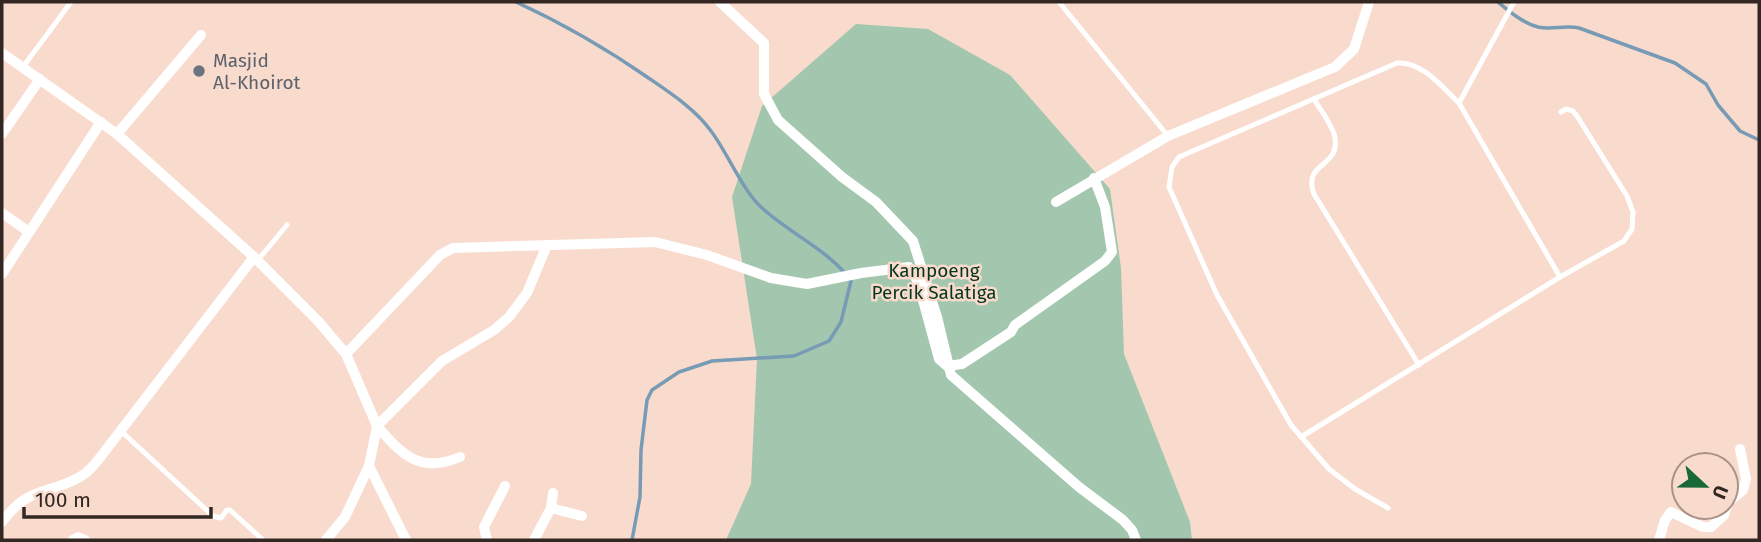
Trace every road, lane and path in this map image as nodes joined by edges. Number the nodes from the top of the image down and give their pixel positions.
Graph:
1 (71, 2) edge
2 (720, 2) edge
3 (1059, 2) edge
4 (1369, 2) edge
5 (1514, 2) edge
6 (201, 35) dead end
7 (2, 53) edge
8 (23, 67) junction
9 (40, 79) junction
10 (1314, 99) junction
11 (1460, 103) junction
12 (1561, 112) dead end
13 (101, 122) junction
14 (2, 134) edge
15 (117, 134) junction
16 (1168, 136) junction
17 (1094, 178) junction
18 (1055, 202) dead end
19 (2, 212) edge
20 (287, 225) dead end
21 (29, 232) junction
22 (547, 245) junction
23 (256, 259) junction
24 (2, 274) edge
25 (1560, 277) junction
26 (346, 354) junction
27 (1419, 365) junction
28 (947, 366) junction
29 (377, 426) junction
30 (121, 431) junction
31 (1301, 437) junction
32 (1740, 449) dead end
33 (460, 457) dead end
34 (369, 466) junction
35 (505, 486) dead end
36 (553, 493) dead end
37 (551, 508) junction
38 (1388, 508) dead end
39 (4, 515) edge
40 (582, 516) dead end
41 (73, 540) edge
42 (85, 540) edge
43 (263, 540) edge
44 (326, 540) edge
45 (405, 540) edge
46 (487, 540) edge
47 (534, 540) edge
48 (1136, 540) edge
49 (1659, 540) edge

1 - 8 lane
2 - 28 street
3 - 16 lane
4 - 16 street
5 - 11 lane
6 - 15 street
7 - 8 street
8 - 9 street
9 - 13 street
9 - 14 street
10 - 11 lane
10 - 27 lane
10 - 31 lane
11 - 25 lane
12 - 25 lane
13 - 15 street
13 - 21 street
15 - 23 street
16 - 17 street
17 - 18 street
17 - 28 street
19 - 21 street
20 - 23 lane
21 - 24 street
22 - 26 street
22 - 28 street
22 - 29 street
23 - 26 street
23 - 30 street
25 - 27 lane
26 - 29 street
27 - 31 lane
28 - 48 street
29 - 33 street
29 - 34 street
30 - 39 street
30 - 43 lane
31 - 38 lane
32 - 49 street
34 - 44 street
34 - 45 street
35 - 46 street
36 - 37 street
37 - 40 street
37 - 47 street
41 - 42 street

